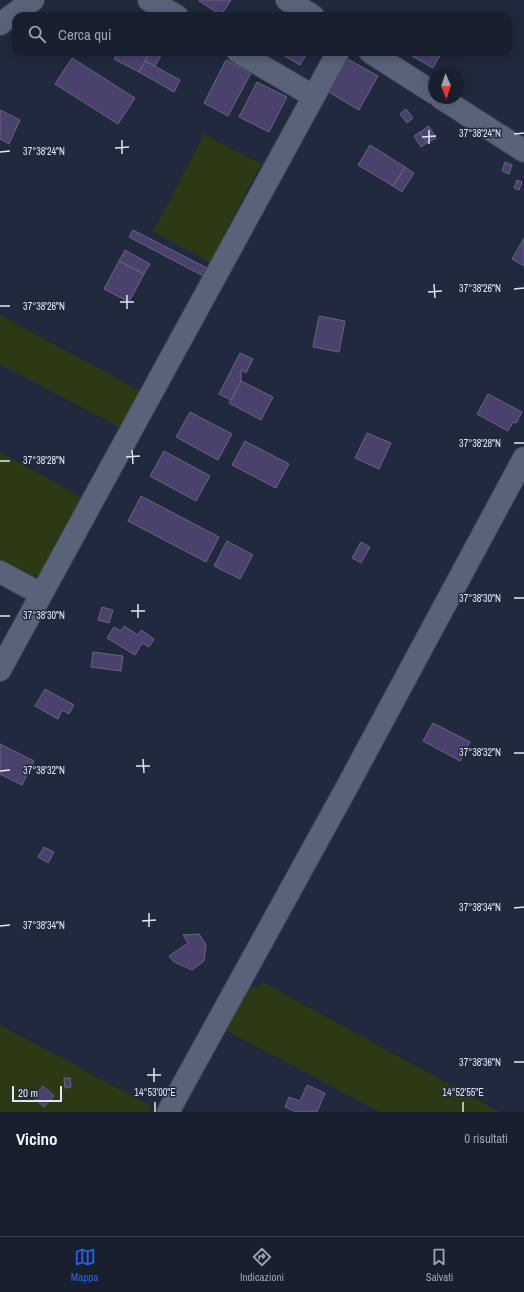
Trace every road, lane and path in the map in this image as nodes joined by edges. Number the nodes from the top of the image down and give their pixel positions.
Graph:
1 (33, 0) edge
2 (149, 0) edge
3 (287, 0) edge
4 (16, 12) edge
5 (170, 12) edge
6 (306, 12) edge
7 (12, 15) edge
8 (0, 24) edge
9 (245, 56) edge
10 (336, 56) edge
11 (376, 56) edge
12 (428, 89) edge
13 (314, 96) junction
14 (450, 104) edge
15 (524, 151) edge
16 (524, 458) edge
17 (0, 572) edge
18 (41, 594) junction
19 (0, 670) edge
20 (168, 1112) edge

1 - 4 street
2 - 5 street
3 - 6 street
7 - 8 street
9 - 13 street
10 - 13 street
11 - 12 street
13 - 18 street
14 - 15 street
16 - 20 street
17 - 18 street
18 - 19 street

